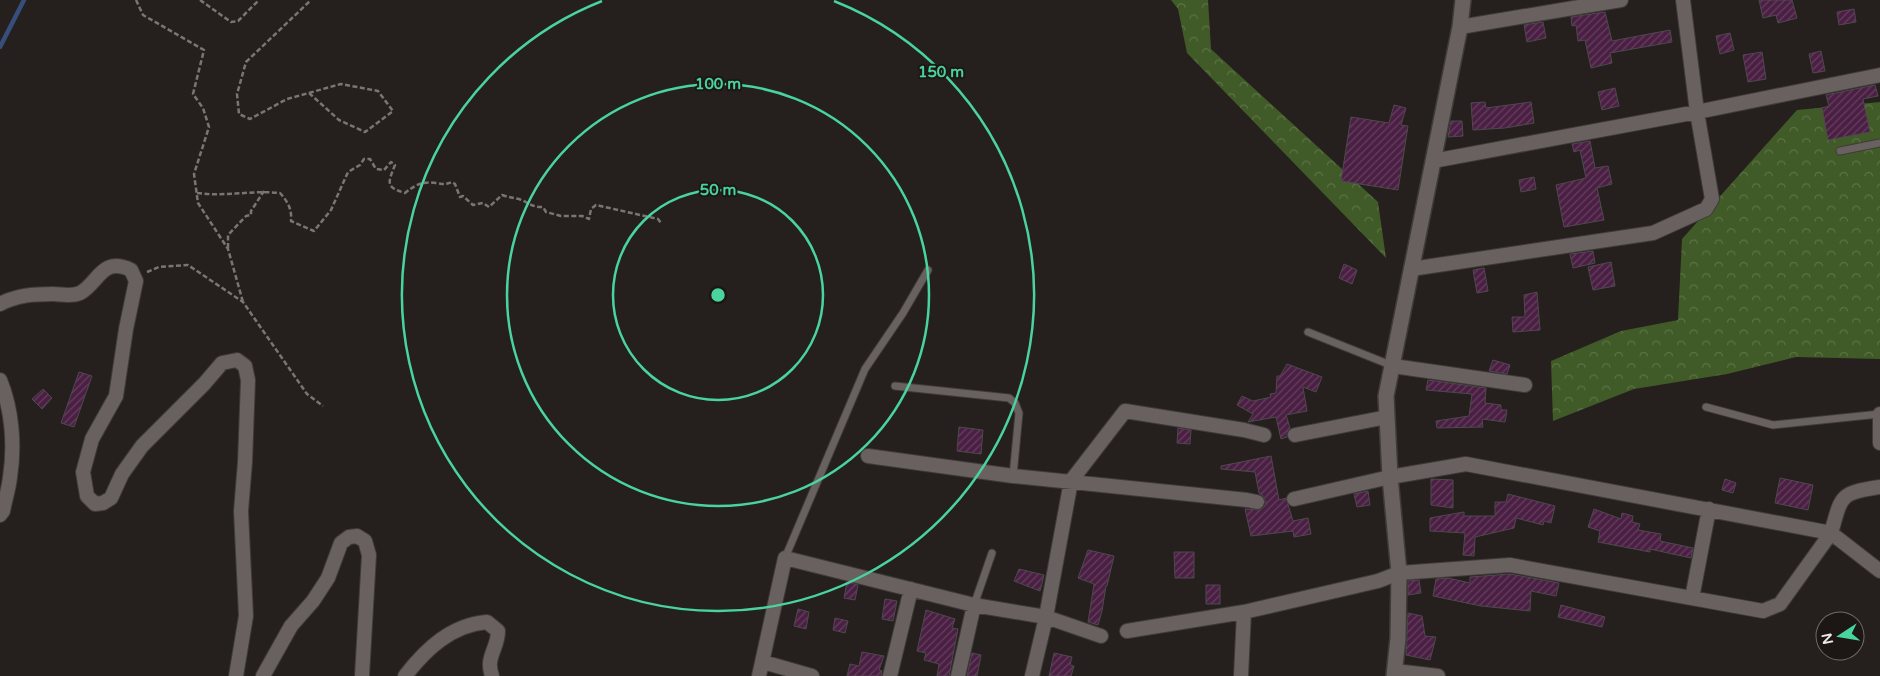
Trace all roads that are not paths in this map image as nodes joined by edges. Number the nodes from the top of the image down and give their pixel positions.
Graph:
1 (1463, 0) edge
2 (1620, 0) edge
3 (1683, 0) edge
4 (1460, 27) junction
5 (1880, 75) edge
6 (1697, 112) junction
7 (1880, 143) edge
8 (1840, 151) dead end
9 (1433, 161) junction
10 (1411, 269) junction
11 (928, 270) dead end
12 (0, 304) edge
13 (1308, 332) dead end
14 (1393, 366) junction
15 (0, 380) edge
16 (1525, 385) dead end
17 (895, 386) dead end
18 (1706, 407) dead end
19 (1880, 414) edge
20 (1387, 417) junction
21 (1264, 435) dead end
22 (1296, 435) dead end
23 (1880, 443) edge
24 (868, 456) dead end
25 (1014, 476) junction
26 (1390, 476) junction
27 (1071, 481) junction
28 (1880, 487) edge
29 (1294, 499) dead end
30 (1258, 502) dead end
31 (1709, 509) junction
32 (0, 515) edge
33 (1831, 533) junction
34 (992, 553) dead end
35 (784, 558) junction
36 (1880, 570) edge
37 (1399, 573) junction
38 (911, 589) junction
39 (1692, 598) junction
40 (974, 605) junction
41 (1244, 612) junction
42 (1046, 617) junction
43 (1127, 631) dead end
44 (1101, 636) dead end
45 (763, 662) junction
46 (1394, 673) edge
47 (236, 676) edge
48 (263, 676) edge
49 (362, 676) edge
50 (405, 676) edge
51 (492, 676) edge
52 (759, 676) edge
53 (812, 676) edge
54 (890, 676) edge
55 (958, 676) edge
56 (1032, 676) edge
57 (1242, 676) edge
58 (1438, 676) edge

1 - 4 street
2 - 4 street
3 - 6 street
4 - 9 street
5 - 6 street
6 - 9 street
6 - 10 street
7 - 8 lane
9 - 10 street
10 - 14 street
11 - 35 lane
12 - 47 street
13 - 14 lane
14 - 16 street
14 - 20 street
15 - 32 street
17 - 25 lane
18 - 19 lane
19 - 23 street
20 - 22 street
20 - 26 street
21 - 27 street
24 - 25 street
25 - 27 street
26 - 29 street
26 - 31 street
26 - 37 street
27 - 30 street
27 - 42 street
28 - 33 street
31 - 33 street
31 - 39 street
33 - 36 street
33 - 39 street
34 - 40 lane
35 - 38 street
35 - 45 street
37 - 39 street
37 - 41 street
37 - 46 street
38 - 40 street
38 - 54 street
40 - 42 street
40 - 55 street
41 - 43 street
41 - 57 street
42 - 44 street
42 - 56 street
45 - 52 street
45 - 53 street
46 - 58 street
48 - 49 street
50 - 51 street

